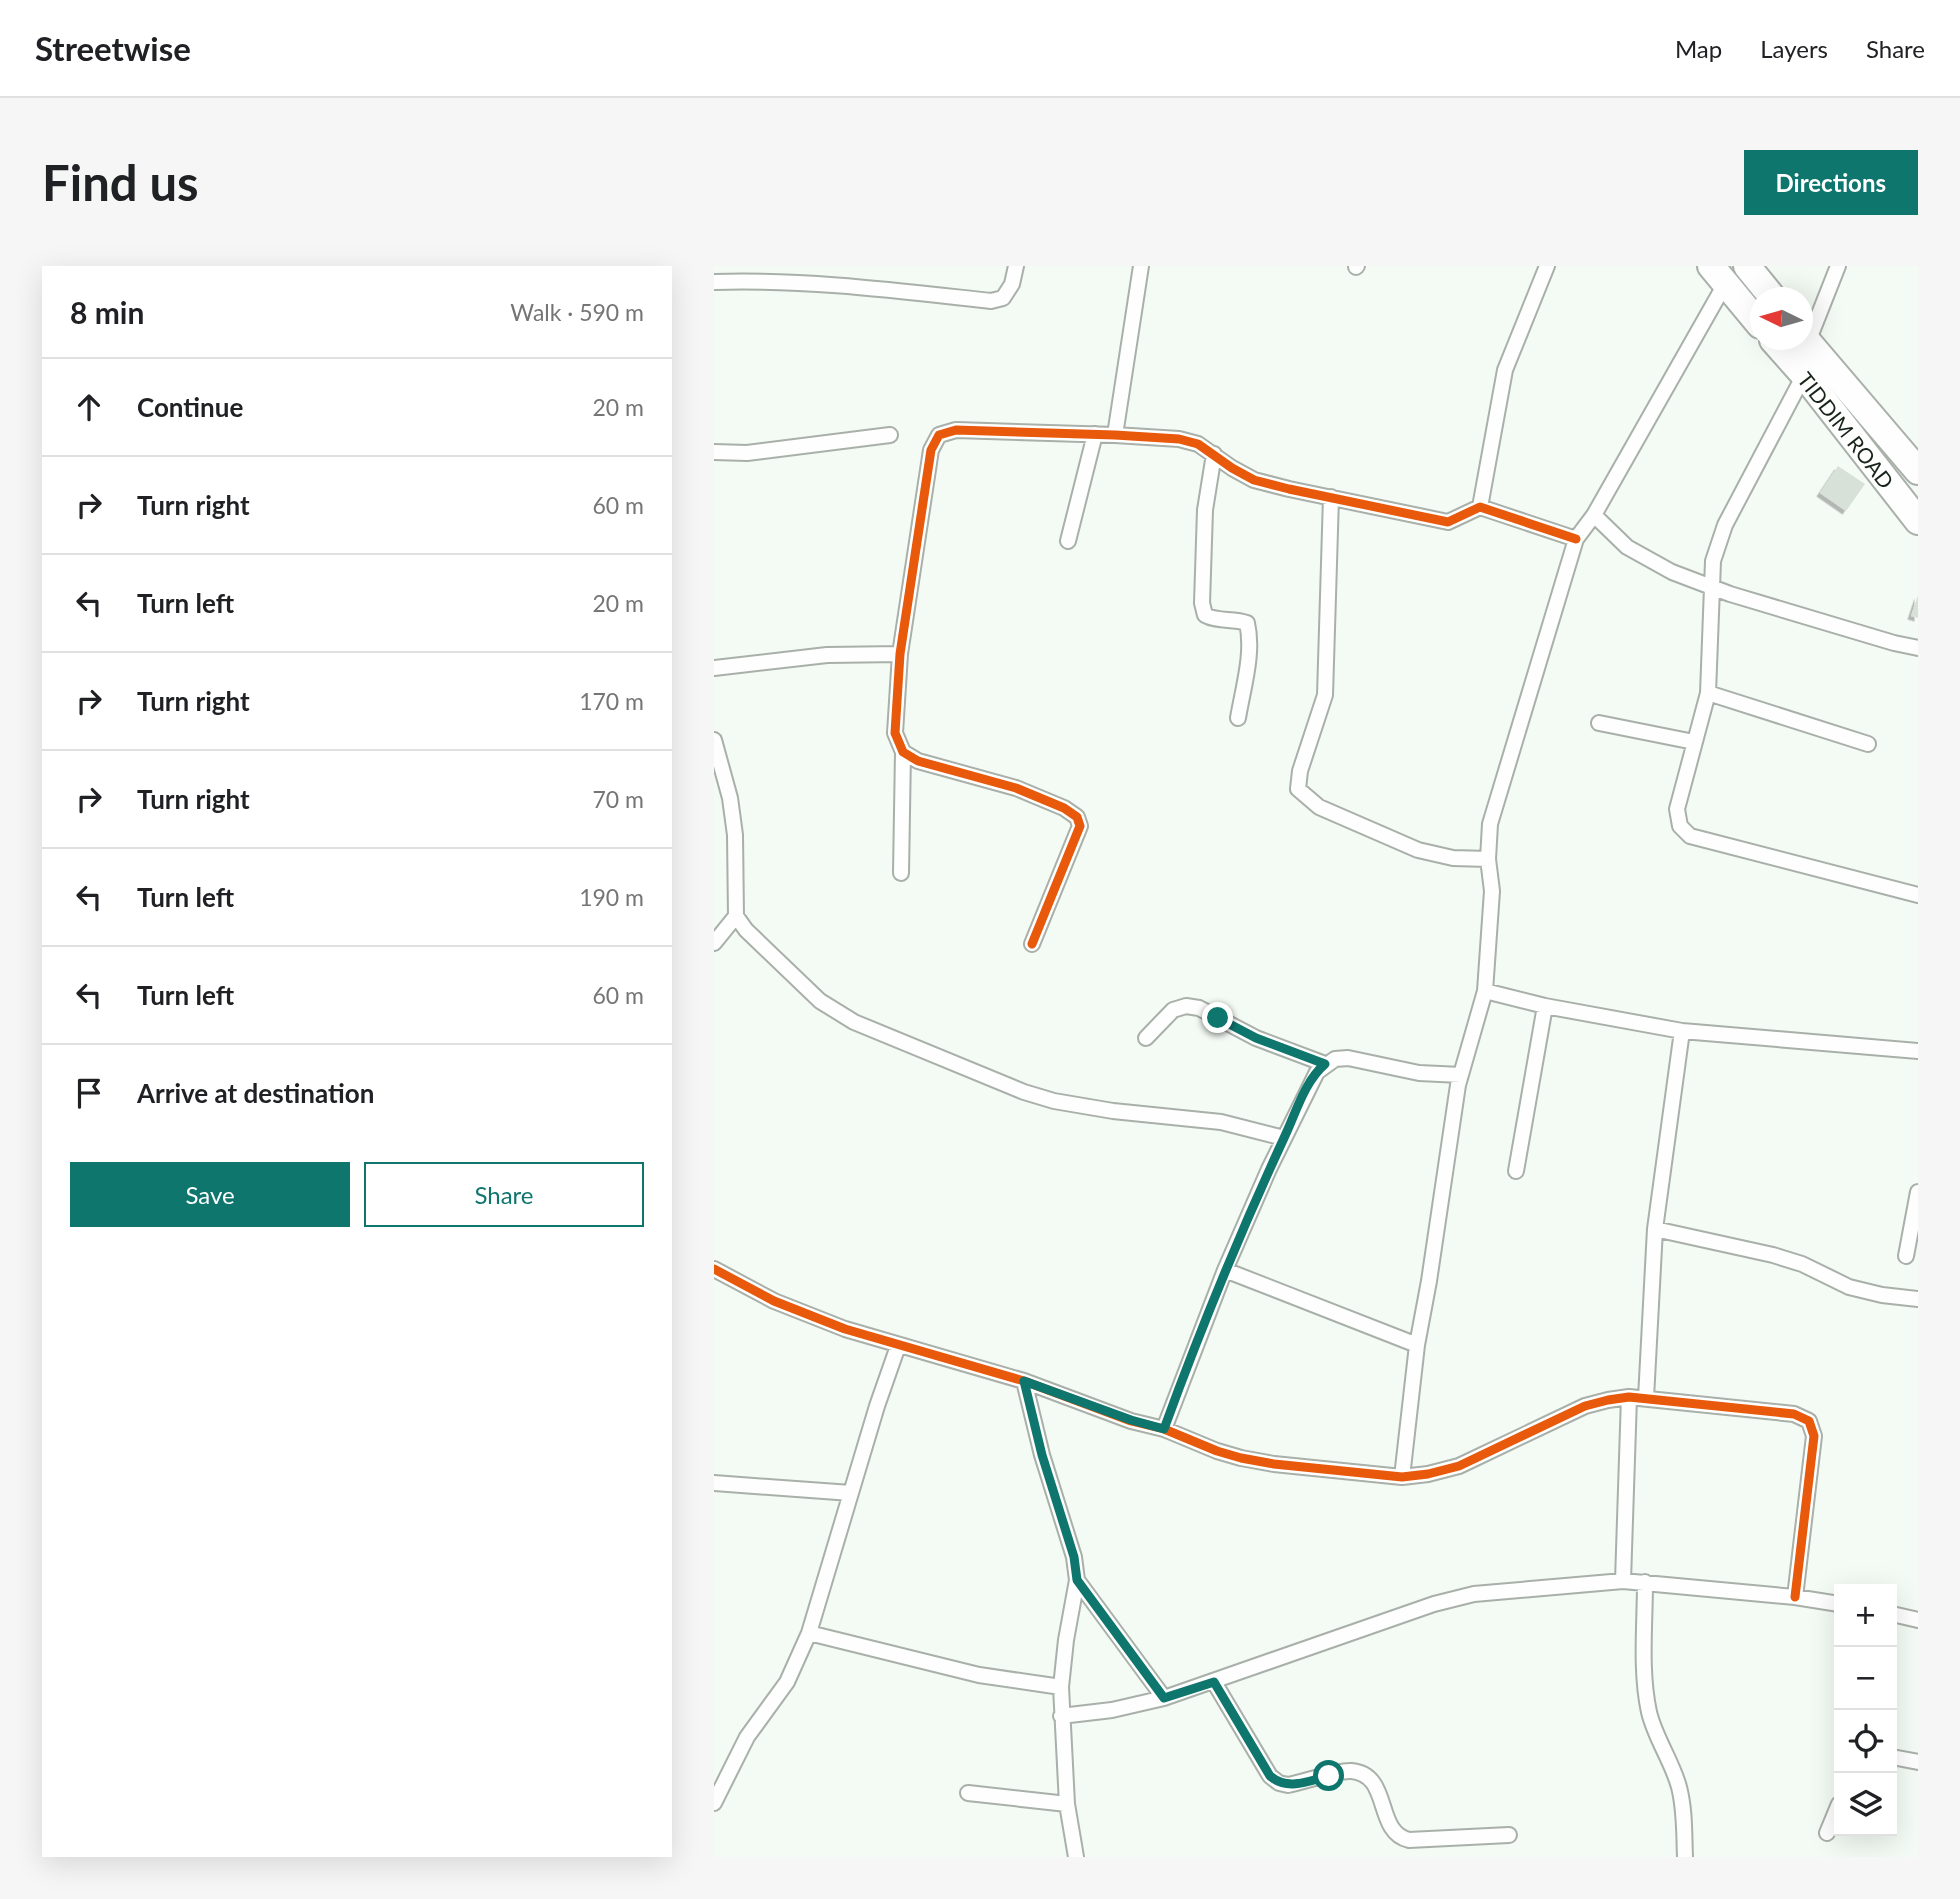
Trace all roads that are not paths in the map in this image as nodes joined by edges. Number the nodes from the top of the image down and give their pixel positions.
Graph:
1 (1016, 266) edge
2 (1142, 266) edge
3 (1547, 266) edge
4 (1748, 266) edge
5 (1838, 266) edge
6 (1718, 275) edge
7 (714, 282) edge
8 (1764, 287) edge
9 (1750, 314) edge
10 (1813, 321) edge
11 (1813, 347) edge
12 (1782, 350) edge
13 (1804, 375) junction
14 (1095, 434) junction
15 (890, 435) dead end
16 (1115, 435) junction
17 (714, 452) edge
18 (1214, 454) junction
19 (1918, 471) edge
20 (1331, 497) junction
21 (1480, 507) junction
22 (1594, 514) junction
23 (1918, 521) edge
24 (1576, 539) junction
25 (1068, 541) dead end
26 (1712, 587) junction
27 (1918, 648) edge
28 (900, 654) junction
29 (714, 668) edge
30 (1708, 693) junction
31 (1238, 718) dead end
32 (1599, 723) dead end
33 (714, 740) edge
34 (1694, 742) junction
35 (1868, 744) dead end
36 (903, 752) junction
37 (1488, 859) junction
38 (901, 873) dead end
39 (1918, 895) edge
40 (736, 916) junction
41 (714, 943) edge
42 (1032, 944) dead end
43 (1485, 991) junction
44 (1545, 1006) junction
45 (1682, 1031) junction
46 (1146, 1038) dead end
47 (1918, 1051) edge
48 (1325, 1064) junction
49 (1461, 1075) junction
50 (1284, 1138) junction
51 (1516, 1171) dead end
52 (1918, 1192) edge
53 (1656, 1229) junction
54 (1906, 1256) dead end
55 (714, 1269) edge
56 (1225, 1270) junction
57 (1918, 1299) edge
58 (1417, 1345) junction
59 (898, 1346) junction
60 (1024, 1381) junction
61 (1629, 1397) junction
62 (1646, 1398) junction
63 (1164, 1429) junction
64 (1402, 1477) junction
65 (714, 1483) edge
66 (851, 1493) junction
67 (1077, 1580) junction
68 (1623, 1581) junction
69 (1645, 1582) junction
70 (1795, 1597) junction
71 (1834, 1603) edge
72 (1897, 1615) edge
73 (1918, 1620) edge
74 (809, 1633) junction
75 (1214, 1682) junction
76 (1061, 1686) junction
77 (1164, 1698) junction
78 (1061, 1716) junction
79 (1897, 1759) edge
80 (1918, 1762) edge
81 (968, 1793) dead end
82 (714, 1803) edge
83 (1067, 1804) junction
84 (1834, 1816) edge
85 (1827, 1833) dead end
86 (1509, 1835) dead end
87 (1076, 1857) edge
88 (1685, 1857) edge

1 - 7 street
2 - 16 street
3 - 21 street
4 - 8 highway
5 - 10 street
6 - 9 highway
6 - 22 street
11 - 19 highway, TIDDIM ROAD
12 - 13 highway, TIDDIM ROAD
13 - 23 highway, TIDDIM ROAD
13 - 26 street
14 - 16 street
14 - 25 street
14 - 28 street
15 - 17 street
16 - 18 street
18 - 20 street
18 - 31 street
20 - 21 street
20 - 37 street
21 - 24 street
22 - 24 street
22 - 26 street
24 - 37 street
26 - 27 street
26 - 30 street
28 - 29 street
28 - 36 street
30 - 34 street
30 - 35 street
32 - 34 street
33 - 40 street
34 - 39 street
36 - 38 street
36 - 42 street
37 - 43 street
40 - 41 street
40 - 50 street
43 - 44 street
43 - 49 street
44 - 45 street
44 - 51 street
45 - 47 street
45 - 53 street
46 - 48 street
48 - 49 street
48 - 50 street
49 - 58 street
50 - 56 street
52 - 54 street
53 - 57 street
53 - 62 street
55 - 59 street
56 - 58 street
56 - 63 street
58 - 64 street
59 - 60 street
59 - 66 street
60 - 63 street
60 - 67 street
61 - 62 street
61 - 64 street
61 - 68 street
62 - 70 street
63 - 64 street
65 - 66 street
66 - 74 street
67 - 76 street
67 - 77 street
68 - 69 street
68 - 75 street
69 - 70 street
69 - 88 street
70 - 71 street
72 - 73 street
74 - 76 street
74 - 82 street
75 - 77 street
75 - 86 street
76 - 78 street
77 - 78 street
78 - 83 street
79 - 80 street
81 - 83 street
83 - 87 street
84 - 85 street

